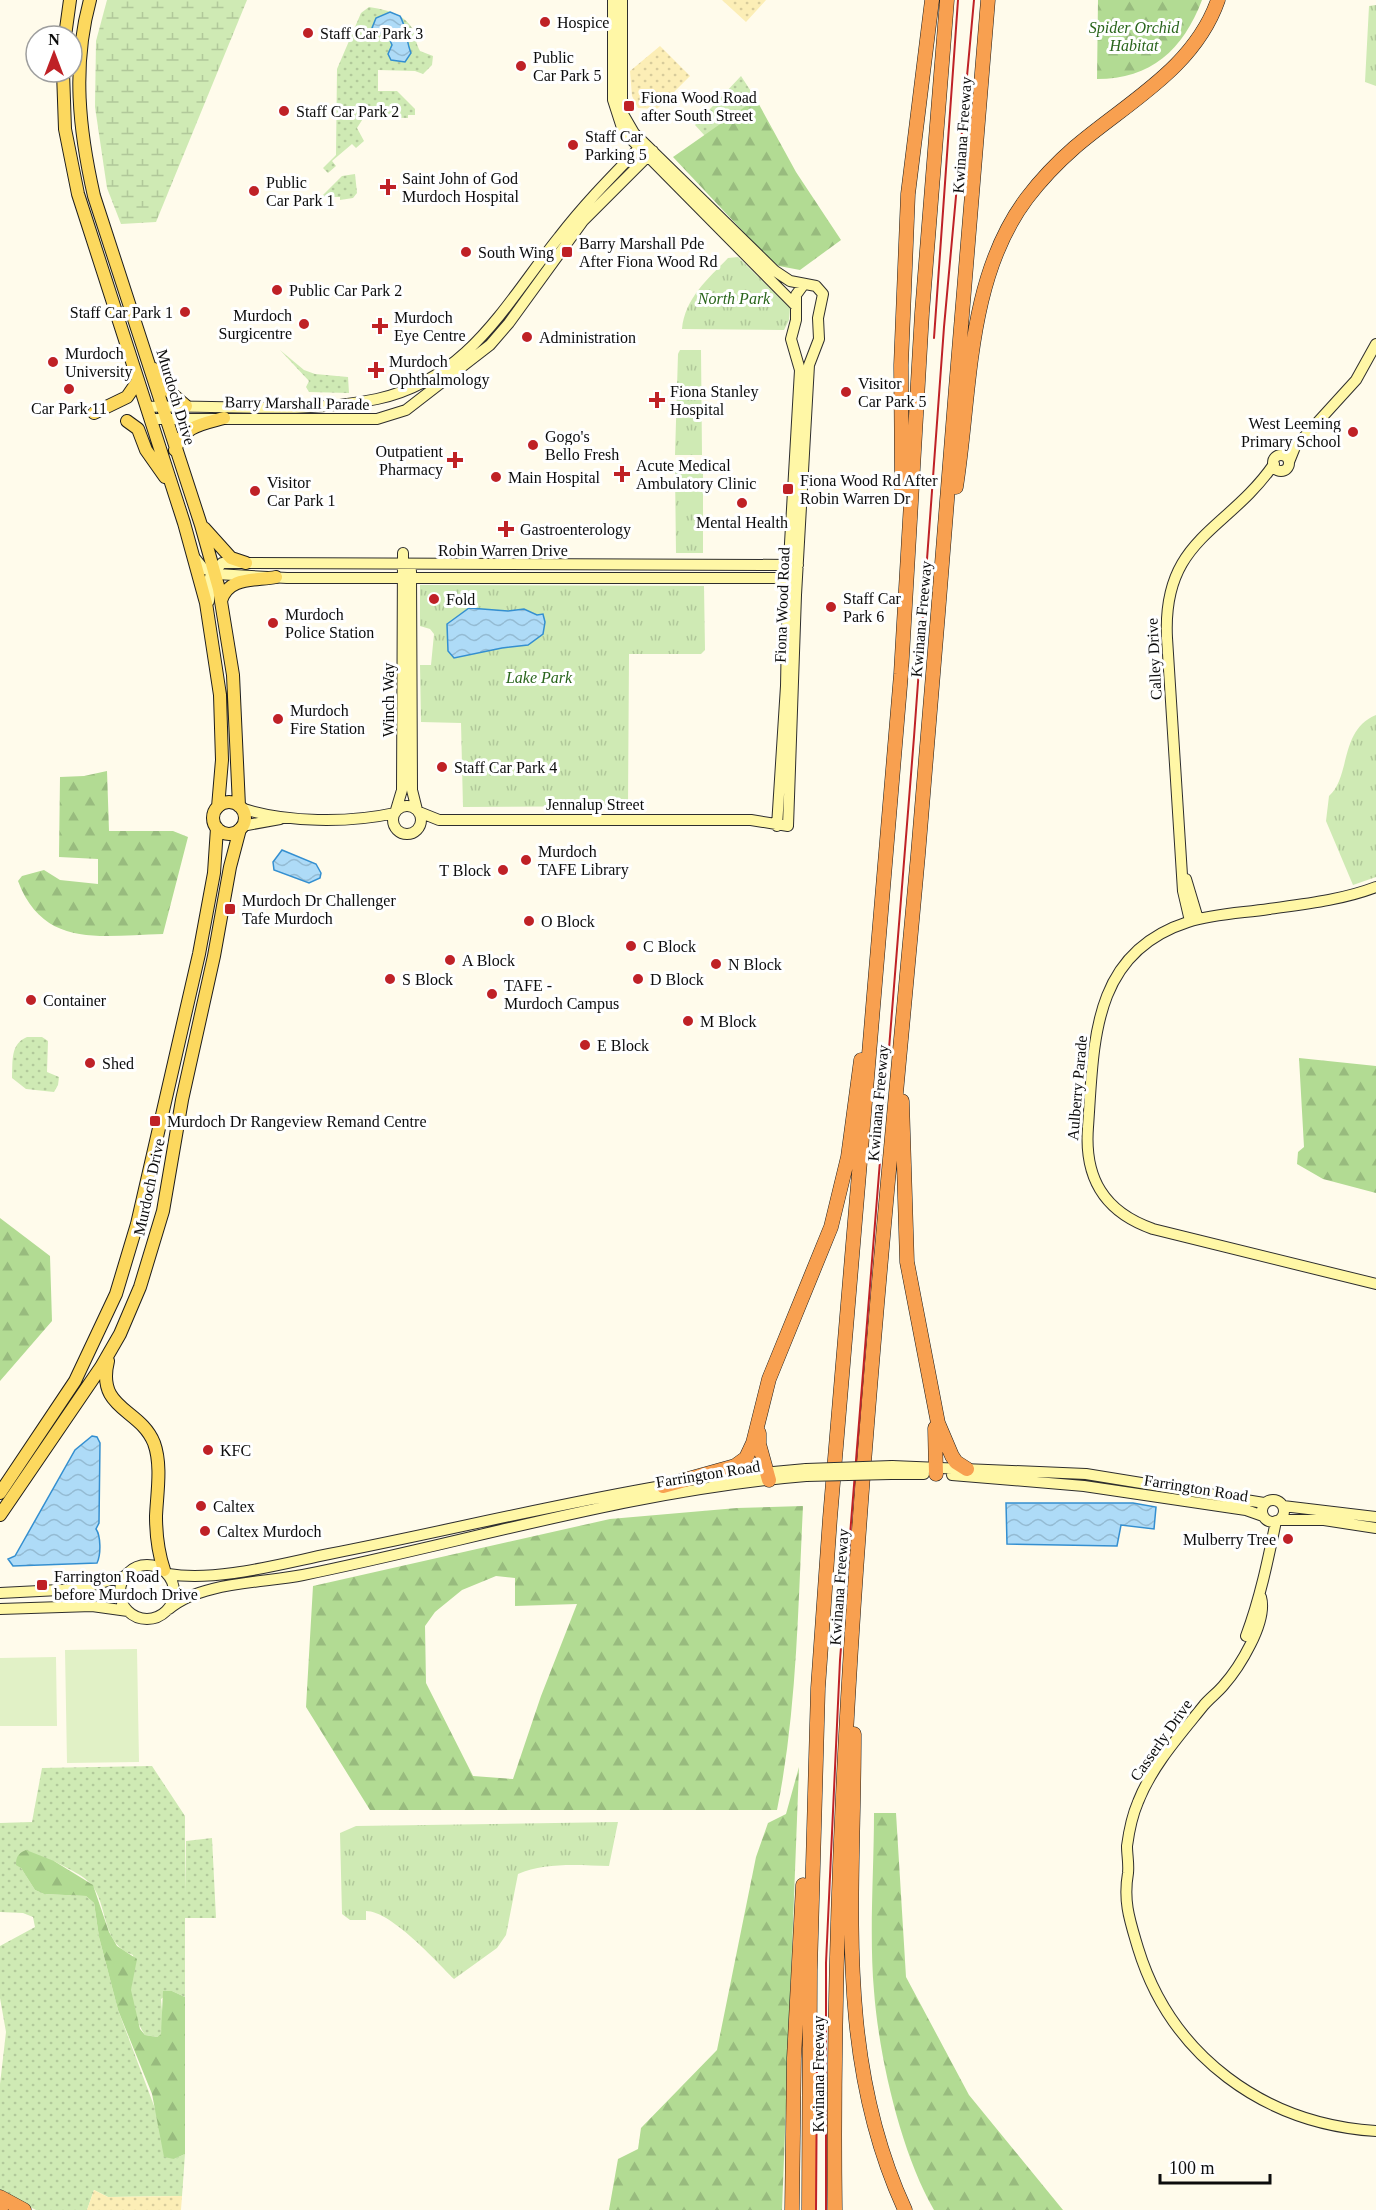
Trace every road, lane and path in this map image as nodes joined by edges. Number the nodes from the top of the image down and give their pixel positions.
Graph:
1 (70, 0) edge
2 (90, 0) edge
3 (612, 0) edge
4 (622, 0) edge
5 (932, 0) edge
6 (947, 0) edge
7 (988, 0) edge
8 (1218, 0) edge
9 (67, 24) edge
10 (63, 84) edge
11 (641, 146) junction
12 (650, 154) junction
13 (804, 284) junction
14 (796, 306) junction
15 (1376, 344) edge
16 (796, 350) junction
17 (815, 350) junction
18 (147, 358) junction
19 (138, 381) junction
20 (380, 398) junction
21 (186, 406) junction
22 (163, 412) junction
23 (94, 413) dead end
24 (148, 413) junction
25 (395, 416) junction
26 (224, 418) junction
27 (127, 421) dead end
28 (175, 450) junction
29 (172, 488) junction
30 (201, 525) junction
31 (194, 556) junction
32 (246, 563) junction
33 (284, 563) junction
34 (630, 564) junction
35 (669, 565) junction
36 (793, 565) junction
37 (407, 570) junction
38 (214, 572) junction
39 (276, 577) junction
40 (298, 578) junction
41 (630, 578) junction
42 (669, 578) junction
43 (793, 578) junction
44 (940, 586) junction
45 (904, 598) junction
46 (221, 601) junction
47 (210, 620) junction
48 (235, 694) junction
49 (220, 695) junction
50 (218, 807) junction
51 (240, 807) junction
52 (418, 811) junction
53 (395, 812) junction
54 (782, 814) junction
55 (286, 818) junction
56 (362, 819) junction
57 (439, 820) junction
58 (751, 820) junction
59 (782, 826) joint
60 (241, 827) junction
61 (217, 828) junction
62 (397, 830) junction
63 (417, 830) junction
64 (1376, 887) edge
65 (1194, 920) junction
66 (880, 927) junction
67 (901, 1030) junction
68 (1376, 1284) edge
69 (110, 1352) junction
70 (932, 1387) junction
71 (759, 1413) junction
72 (967, 1469) junction
73 (936, 1471) junction
74 (767, 1476) junction
75 (663, 1486) junction
76 (0, 1493) edge
77 (1264, 1503) junction
78 (1283, 1506) junction
79 (0, 1515) edge
80 (1376, 1517) edge
81 (1271, 1519) junction
82 (1376, 1528) edge
83 (166, 1572) junction
84 (125, 1576) junction
85 (0, 1593) edge
86 (0, 1608) edge
87 (169, 1609) junction
88 (128, 1611) junction
89 (853, 1612) junction
90 (818, 1688) junction
91 (1376, 2131) edge
92 (0, 2197) edge
93 (24, 2210) edge
94 (792, 2210) edge
95 (809, 2210) edge
96 (835, 2210) edge
97 (905, 2210) edge

1 - 9 main road
2 - 18 main road, Murdoch Drive
3 - 11 street, Fiona Wood Road
4 - 11 street, Fiona Wood Road
5 - 45 highway
6 - 45 highway, Kwinana Freeway
7 - 44 highway, Kwinana Freeway
8 - 44 highway
10 - 19 main road, Murdoch Drive
11 - 12 street, Fiona Wood Road
11 - 20 street, Barry Marshall Parade
12 - 13 street, Fiona Wood Road
12 - 14 street, Fiona Wood Road
12 - 25 street, Barry Marshall Parade
13 - 14 street, Fiona Wood Road
13 - 17 street, Fiona Wood Road
14 - 16 street, Fiona Wood Road
15 - 65 street, Calley Drive
16 - 17 street
16 - 36 street, Fiona Wood Road
17 - 36 street, Fiona Wood Road
18 - 21 main road
18 - 22 main road, Murdoch Drive
19 - 23 main road
19 - 24 main road, Murdoch Drive
20 - 21 street, Barry Marshall Parade
20 - 25 street
21 - 22 street, Barry Marshall Parade
22 - 24 street, Barry Marshall Parade
22 - 26 street, Barry Marshall Parade
22 - 28 main road, Murdoch Drive
24 - 29 main road, Murdoch Drive
25 - 26 street, Barry Marshall Parade
26 - 28 main road
27 - 29 main road
28 - 30 main road, Murdoch Drive
29 - 31 main road, Murdoch Drive
30 - 32 main road
30 - 38 main road, Murdoch Drive
31 - 38 street
31 - 47 main road, Murdoch Drive
32 - 33 street, Robin Warren Drive
32 - 38 street, Robin Warren Drive
33 - 37 street, Robin Warren Drive
33 - 40 street
34 - 35 street, Robin Warren Drive
34 - 37 street, Robin Warren Drive
34 - 41 street
35 - 36 street, Robin Warren Drive
35 - 42 street
36 - 43 street, Fiona Wood Road
37 - 40 street, Robin Warren Drive
37 - 41 street, Robin Warren Drive
37 - 52 street, Winch Way
37 - 53 street, Winch Way
38 - 39 street, Robin Warren Drive
38 - 46 main road, Murdoch Drive
38 - 47 street
39 - 40 street, Robin Warren Drive
39 - 46 main road
41 - 42 street, Robin Warren Drive
42 - 43 street, Robin Warren Drive
43 - 54 street, Fiona Wood Road
44 - 67 highway, Kwinana Freeway
45 - 66 highway, Kwinana Freeway
46 - 48 main road, Murdoch Drive
47 - 49 main road, Murdoch Drive
48 - 49 main road
48 - 51 main road, Murdoch Drive
49 - 50 main road, Murdoch Drive
50 - 51 main road
50 - 61 main road, Murdoch Drive
51 - 55 street, Jennalup Street
51 - 60 main road, Murdoch Drive
52 - 53 street, Jennalup Street
52 - 57 street, Jennalup Street
52 - 63 street
53 - 56 street, Jennalup Street
53 - 62 street
54 - 58 street, Jennalup Street
54 - 59 street, Fiona Wood Road
55 - 56 street, Jennalup Street
55 - 60 street, Jennalup Street
56 - 62 street, Jennalup Street
57 - 58 street, Jennalup Street
57 - 63 street, Jennalup Street
58 - 59 street, Jennalup Street
60 - 61 main road
60 - 69 main road, Murdoch Drive
61 - 76 main road, Murdoch Drive
62 - 63 street, Jennalup Street
64 - 65 street, Aulberry Parade
65 - 68 street, Aulberry Parade
66 - 71 highway
66 - 90 highway, Kwinana Freeway
67 - 70 highway
67 - 89 highway, Kwinana Freeway
69 - 79 main road, Murdoch Drive
69 - 83 main road
70 - 72 highway
70 - 73 highway
71 - 74 highway
71 - 75 highway
72 - 73 street, Farrington Road
72 - 77 street, Farrington Road
73 - 74 street, Farrington Road, bridge
73 - 81 street, Farrington Road
74 - 75 street, Farrington Road
74 - 87 street, Farrington Road
75 - 83 street, Farrington Road
77 - 78 street
77 - 81 street
78 - 80 street
78 - 81 street
81 - 82 street, Farrington Road
81 - 91 street, Casserly Drive
83 - 84 street
83 - 87 street
84 - 85 street
84 - 88 street
86 - 88 street
87 - 88 street
89 - 96 highway, Kwinana Freeway
89 - 97 highway
90 - 94 highway
90 - 95 highway, Kwinana Freeway
92 - 93 highway

